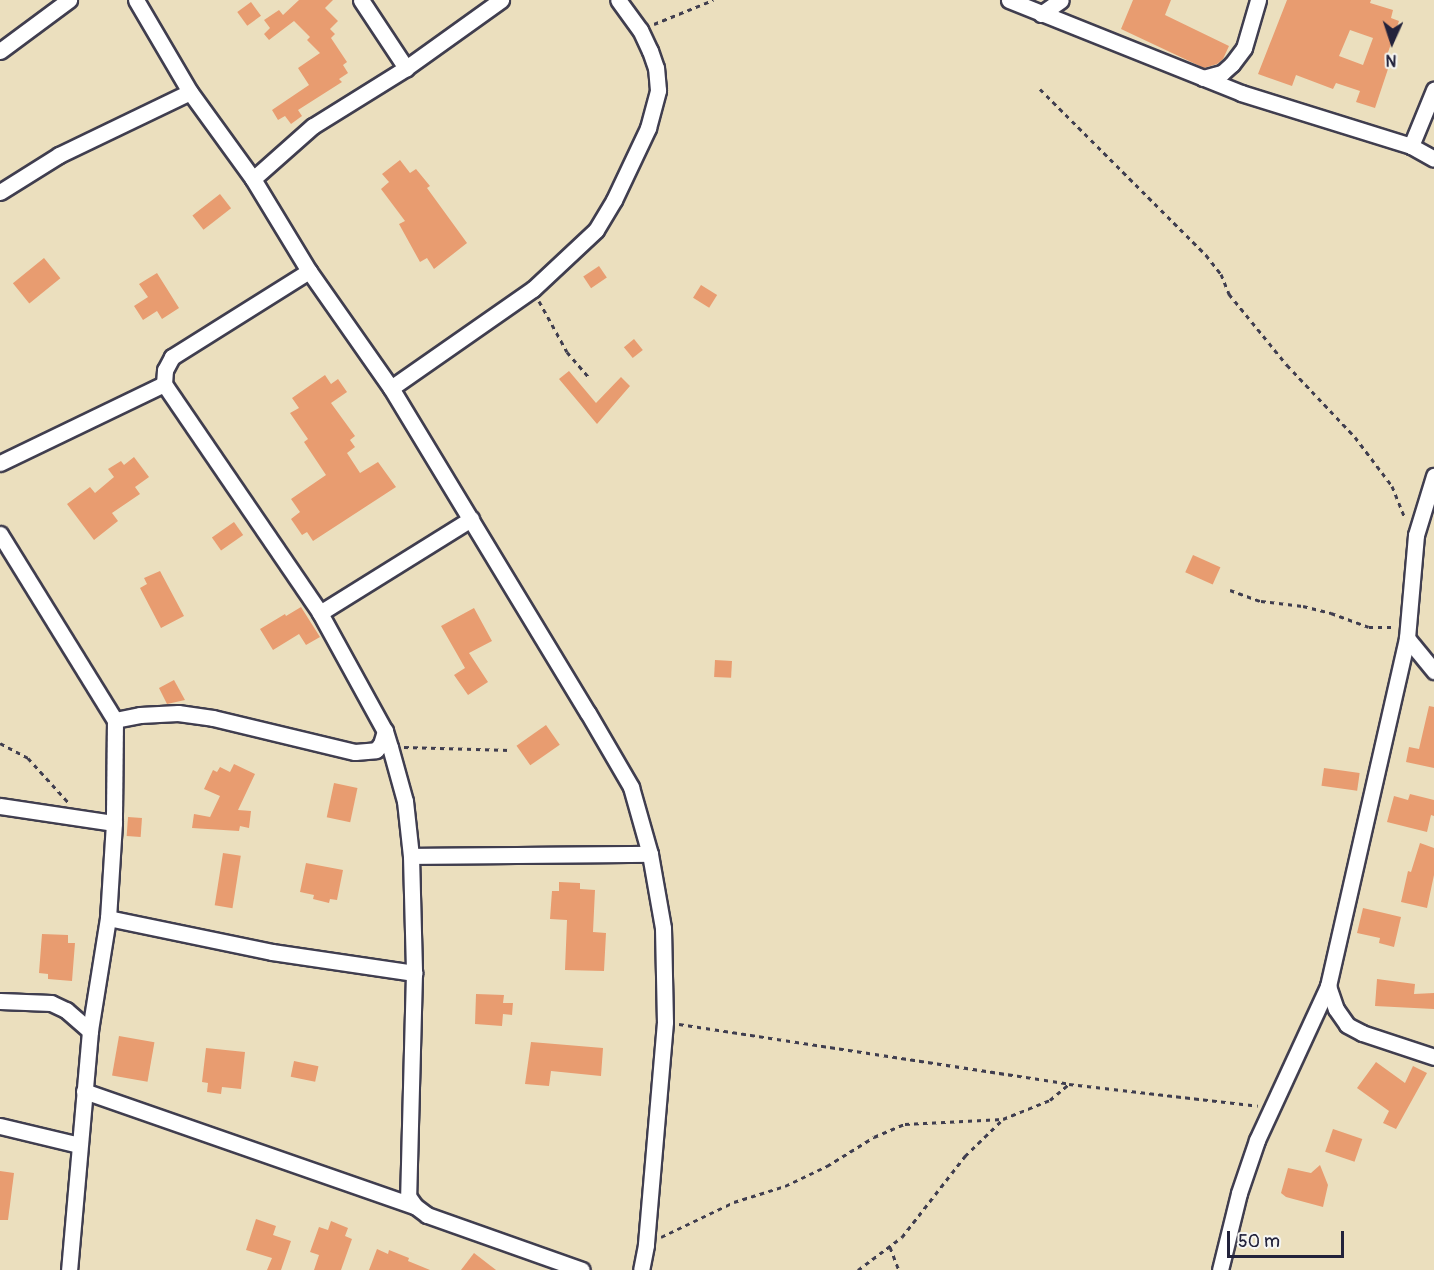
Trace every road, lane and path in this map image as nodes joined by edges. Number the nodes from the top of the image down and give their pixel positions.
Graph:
1 (69, 0) edge
2 (136, 0) edge
3 (361, 0) edge
4 (501, 0) edge
5 (618, 0) edge
6 (713, 0) edge
7 (1009, 0) edge
8 (1061, 0) edge
9 (1258, 0) edge
10 (1041, 14) junction
11 (640, 30) junction
12 (0, 51) edge
13 (406, 68) junction
14 (1203, 78) junction
15 (1040, 89) dead end
16 (1434, 90) edge
17 (190, 92) junction
18 (1411, 146) junction
19 (1434, 159) edge
20 (253, 179) junction
21 (2, 185) edge
22 (309, 271) junction
23 (533, 289) junction
24 (588, 376) dead end
25 (164, 384) junction
26 (391, 388) junction
27 (0, 463) edge
28 (1434, 476) edge
29 (471, 519) junction
30 (0, 534) edge
31 (1416, 535) junction
32 (1230, 590) dead end
33 (320, 613) junction
34 (1407, 633) junction
35 (1434, 671) edge
36 (115, 720) junction
37 (385, 731) junction
38 (0, 743) edge
39 (390, 747) junction
40 (512, 750) dead end
41 (0, 806) edge
42 (83, 818) junction
43 (114, 822) junction
44 (650, 854) junction
45 (411, 856) junction
46 (108, 918) junction
47 (414, 973) junction
48 (1328, 986) junction
49 (0, 1001) edge
50 (665, 1022) junction
51 (90, 1031) junction
52 (1434, 1057) edge
53 (1069, 1083) junction
54 (84, 1091) junction
55 (1272, 1108) junction
56 (1004, 1119) junction
57 (0, 1126) edge
58 (79, 1145) junction
59 (415, 1206) junction
60 (646, 1245) junction
61 (890, 1247) junction
62 (71, 1267) edge
63 (582, 1270) edge
64 (641, 1270) edge
65 (858, 1270) edge
66 (899, 1270) edge
67 (1220, 1270) edge

1 - 12 street
2 - 17 street
3 - 13 street
4 - 13 street
5 - 11 street
6 - 11 path
7 - 10 street
8 - 10 street
9 - 14 street
10 - 14 street
11 - 23 street
13 - 20 street
14 - 18 street
15 - 31 path
16 - 18 street
17 - 20 street
17 - 21 street
18 - 19 street
20 - 22 street
22 - 25 street
22 - 26 street
23 - 24 path
23 - 26 street
25 - 27 street
25 - 33 street
26 - 29 street
28 - 31 street
29 - 33 street
29 - 44 street
30 - 36 street
31 - 34 street
32 - 34 path
33 - 37 street
34 - 35 street
34 - 48 street
36 - 37 street
36 - 43 street
37 - 39 street
38 - 42 path
39 - 40 path
39 - 45 street
41 - 42 street
42 - 43 street
43 - 46 street
44 - 45 street
44 - 50 street
45 - 47 street
46 - 47 street
46 - 51 street
47 - 59 street
48 - 52 street
48 - 55 street
49 - 51 street
50 - 53 path
50 - 60 street
51 - 54 street
53 - 55 path
53 - 56 path
54 - 58 street
54 - 59 street
55 - 67 street
56 - 60 path
56 - 61 path
57 - 58 street
58 - 62 street
59 - 63 street
60 - 64 street
61 - 65 path
61 - 66 path

